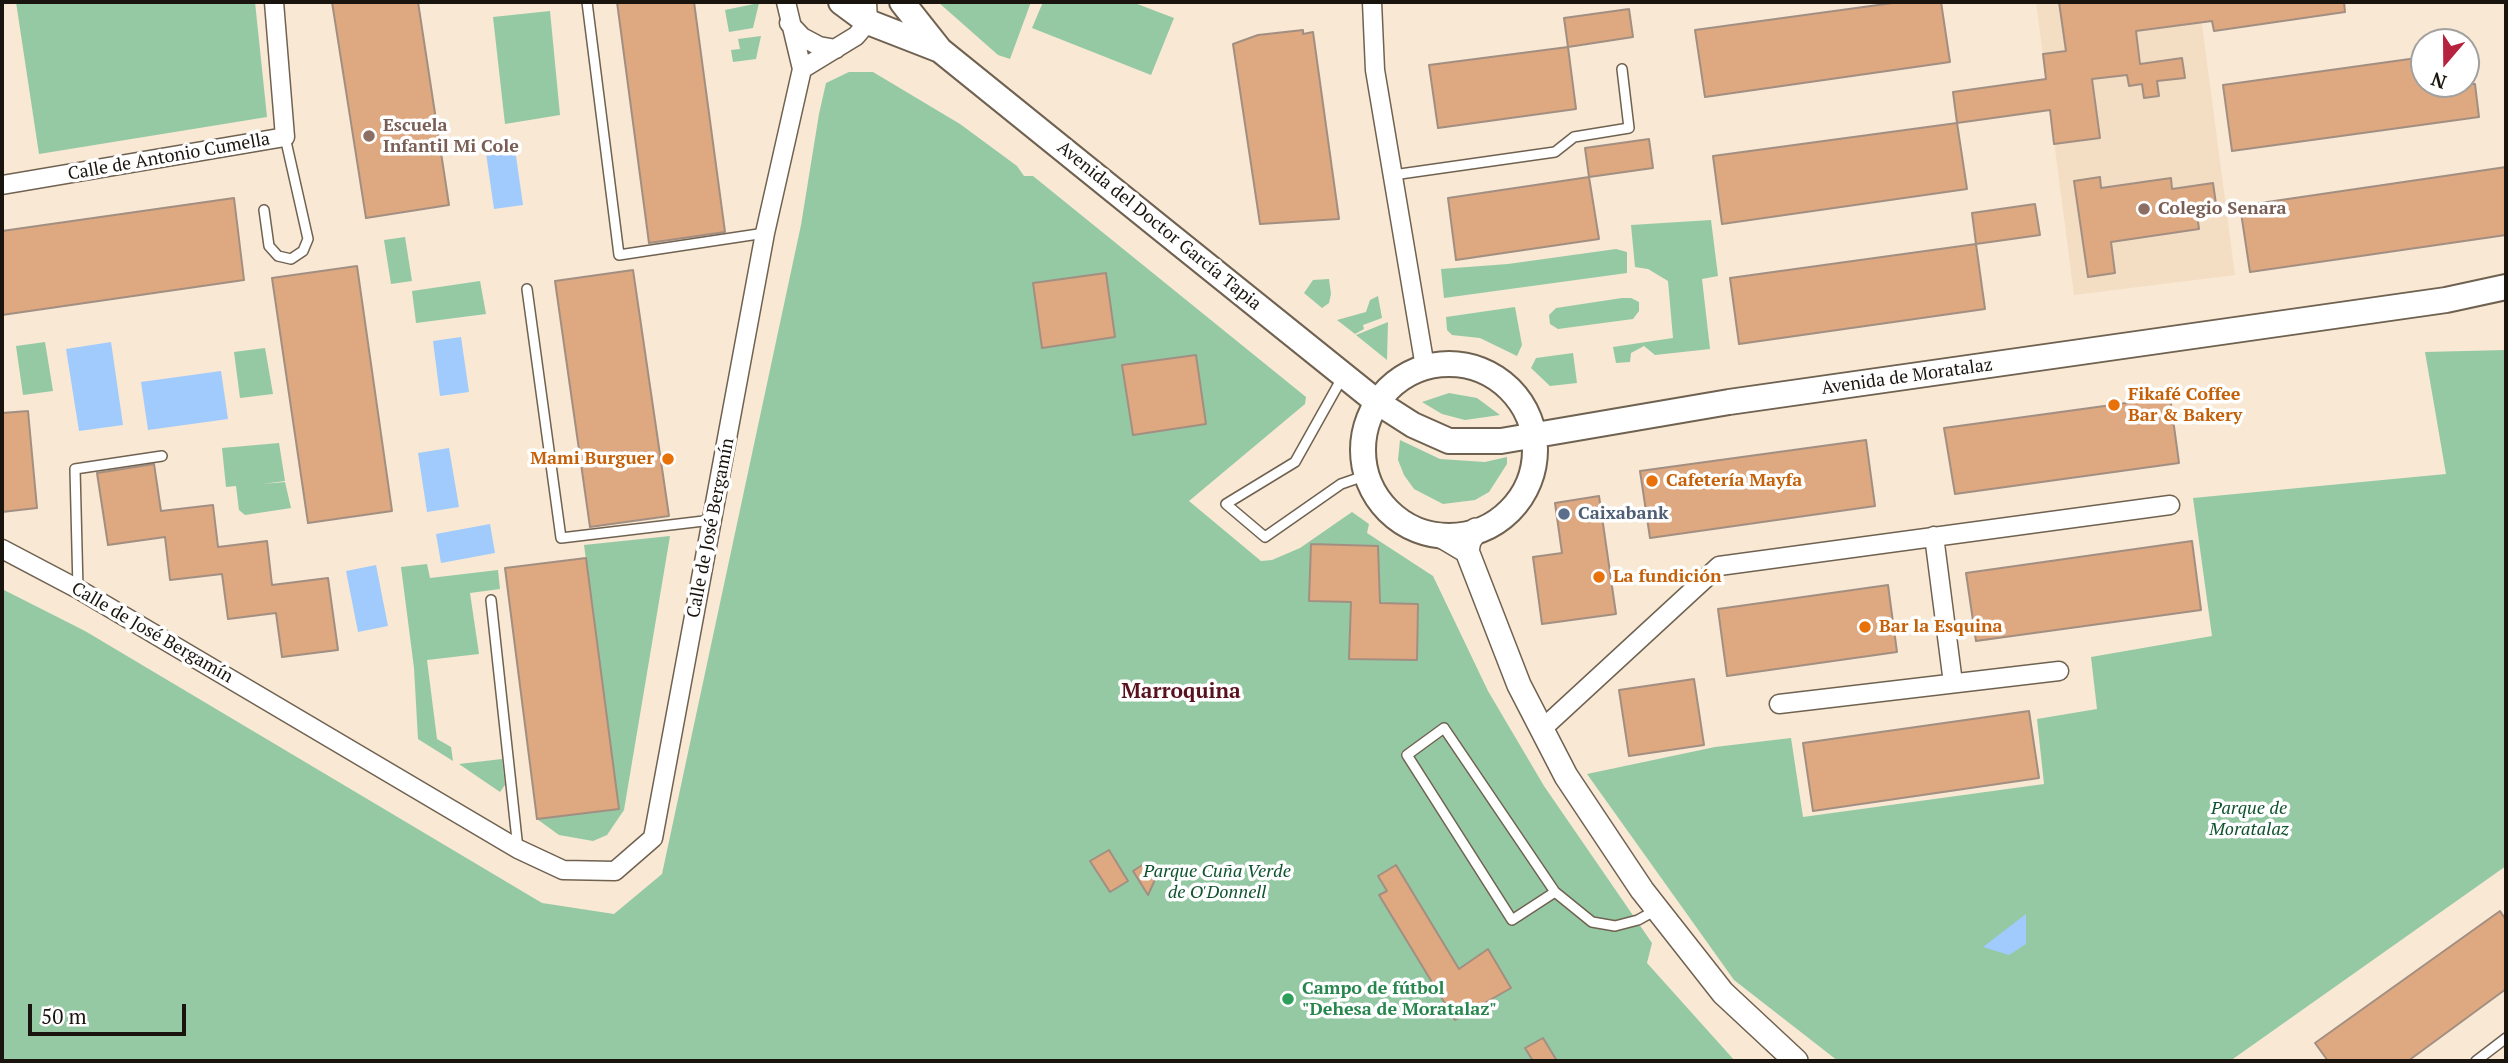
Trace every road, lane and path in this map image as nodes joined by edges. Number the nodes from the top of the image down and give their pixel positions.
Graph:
1 (274, 2) edge
2 (587, 2) edge
3 (786, 2) edge
4 (841, 2) edge
5 (902, 2) edge
6 (1372, 2) edge
7 (867, 12) edge
8 (789, 23) junction
9 (836, 49) junction
10 (940, 50) junction
11 (802, 69) junction
12 (1622, 69) dead end
13 (285, 137) junction
14 (1393, 175) junction
15 (2, 185) edge
16 (264, 210) dead end
17 (765, 233) junction
18 (2506, 288) edge
19 (527, 289) dead end
20 (2446, 300) junction
21 (2506, 303) edge
22 (1425, 367) junction
23 (1344, 374) junction
24 (1377, 402) junction
25 (1534, 433) junction
26 (162, 456) dead end
27 (1367, 475) junction
28 (2170, 505) dead end
29 (712, 520) junction
30 (1934, 537) junction
31 (1472, 541) junction
32 (2, 549) edge
33 (78, 589) junction
34 (491, 600) dead end
35 (2059, 671) dead end
36 (1953, 684) junction
37 (1779, 704) dead end
38 (1541, 730) junction
39 (518, 849) junction
40 (1555, 892) junction
41 (1657, 909) junction
42 (2506, 1038) edge
43 (1796, 1061) edge
44 (2476, 1061) edge

1 - 13 street, Calle de Antonio Cumella
2 - 17 lane
3 - 8 street, Calle de José Bergamín
4 - 7 main road, Avenida del Doctor García Tapia
5 - 10 main road, Avenida del Doctor García Tapia
6 - 14 street
7 - 9 street
7 - 10 main road, Avenida del Doctor García Tapia
8 - 9 street
8 - 11 street, Calle de José Bergamín
9 - 11 street
10 - 23 main road, Avenida del Doctor García Tapia
11 - 17 street, Calle de José Bergamín
12 - 14 lane
13 - 15 street, Calle de Antonio Cumella
13 - 16 lane
14 - 22 street
17 - 29 street, Calle de José Bergamín
18 - 20 main road, Avenida de Moratalaz
19 - 29 lane
20 - 21 main road, Avenida de Moratalaz
20 - 25 main road, Avenida de Moratalaz
22 - 24 main road
22 - 25 main road
23 - 24 main road, Avenida del Doctor García Tapia
23 - 27 lane
24 - 25 main road, Avenida de Moratalaz
24 - 27 main road
25 - 31 main road
26 - 33 lane
27 - 31 main road
28 - 30 street
29 - 39 street, Calle de José Bergamín
30 - 36 street
30 - 38 street
31 - 38 street
32 - 33 street, Calle de José Bergamín
33 - 39 street, Calle de José Bergamín
34 - 39 lane
35 - 36 street
36 - 37 street
38 - 41 street
40 - 40 lane
40 - 41 lane
41 - 43 street
42 - 44 lane

